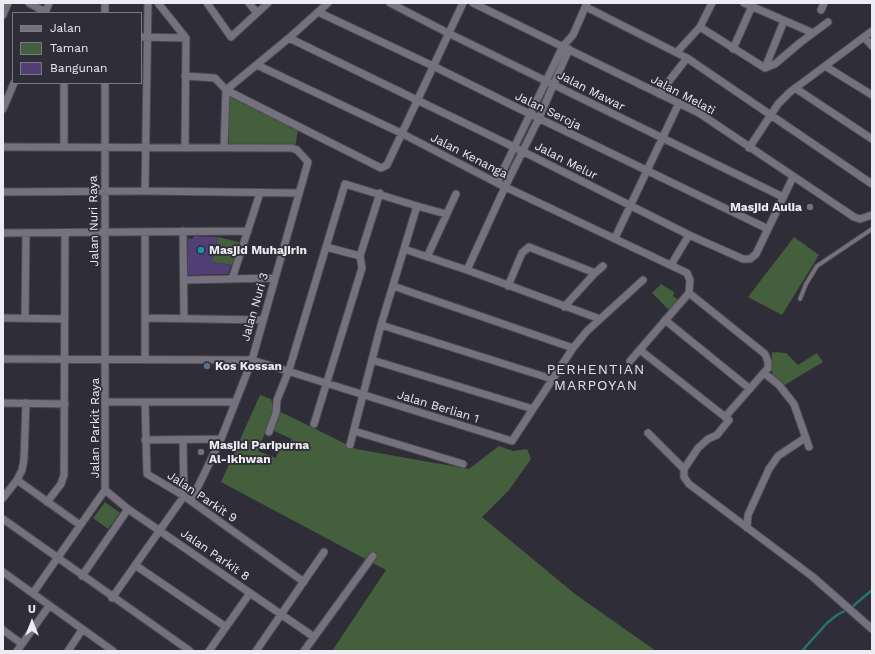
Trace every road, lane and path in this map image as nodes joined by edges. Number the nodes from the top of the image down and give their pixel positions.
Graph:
1 (8, 3) edge
2 (29, 3) edge
3 (49, 3) edge
4 (148, 3) edge
5 (158, 3) edge
6 (207, 3) edge
7 (249, 3) edge
8 (268, 3) edge
9 (328, 3) edge
10 (390, 3) edge
11 (463, 3) edge
12 (473, 3) edge
13 (712, 3) edge
14 (744, 3) edge
15 (824, 3) edge
16 (587, 5) edge
17 (752, 6) junction
18 (821, 10) dead end
19 (45, 12) edge
20 (318, 12) junction
21 (257, 13) junction
22 (3, 15) edge
23 (784, 20) junction
24 (828, 22) dead end
25 (700, 27) junction
26 (872, 31) edge
27 (448, 33) junction
28 (813, 33) junction
29 (144, 38) edge
30 (186, 38) junction
31 (289, 38) junction
32 (864, 38) junction
33 (872, 46) edge
34 (567, 48) junction
35 (733, 49) junction
36 (677, 52) junction
37 (687, 58) junction
38 (257, 65) junction
39 (433, 66) junction
40 (825, 66) junction
41 (765, 68) junction
42 (185, 76) junction
43 (546, 80) junction
44 (14, 84) edge
45 (64, 84) edge
46 (105, 84) edge
47 (554, 84) junction
48 (795, 88) junction
49 (226, 90) junction
50 (659, 94) junction
51 (872, 95) edge
52 (418, 101) junction
53 (679, 104) junction
54 (3, 109) edge
55 (530, 114) junction
56 (770, 114) junction
57 (539, 118) junction
58 (401, 133) junction
59 (662, 138) junction
60 (872, 139) edge
61 (3, 147) edge
62 (64, 147) junction
63 (514, 147) junction
64 (185, 148) junction
65 (224, 148) junction
66 (749, 148) junction
67 (105, 149) junction
68 (146, 149) junction
69 (522, 151) junction
70 (646, 171) junction
71 (793, 177) junction
72 (497, 183) junction
73 (872, 184) edge
74 (505, 186) junction
75 (145, 191) junction
76 (3, 192) edge
77 (104, 192) junction
78 (260, 193) junction
79 (299, 193) junction
80 (380, 193) junction
81 (456, 194) dead end
82 (783, 197) junction
83 (417, 206) junction
84 (630, 206) junction
85 (446, 214) junction
86 (872, 215) edge
87 (768, 229) junction
88 (872, 229) edge
89 (183, 231) junction
90 (248, 231) junction
91 (145, 232) junction
92 (3, 233) edge
93 (106, 233) junction
94 (26, 234) junction
95 (65, 234) junction
96 (689, 235) junction
97 (615, 238) junction
98 (326, 247) junction
99 (404, 249) junction
100 (360, 256) junction
101 (427, 257) junction
102 (671, 265) junction
103 (603, 266) dead end
104 (467, 270) junction
105 (595, 273) junction
106 (275, 278) junction
107 (232, 279) junction
108 (184, 280) junction
109 (643, 280) dead end
110 (393, 286) junction
111 (508, 286) junction
112 (689, 293) junction
113 (800, 299) dead end
114 (564, 307) junction
115 (3, 318) edge
116 (25, 318) junction
117 (145, 318) junction
118 (184, 318) junction
119 (64, 319) junction
120 (600, 319) junction
121 (263, 320) junction
122 (665, 320) junction
123 (382, 325) junction
124 (573, 348) junction
125 (640, 350) junction
126 (3, 359) edge
127 (106, 359) junction
128 (145, 359) junction
129 (66, 360) junction
130 (252, 360) junction
131 (372, 360) junction
132 (630, 361) dead end
133 (289, 370) junction
134 (764, 373) junction
135 (552, 379) junction
136 (328, 383) junction
137 (750, 389) junction
138 (364, 395) junction
139 (106, 402) junction
140 (145, 402) junction
141 (235, 402) junction
142 (3, 403) edge
143 (26, 403) junction
144 (65, 404) junction
145 (533, 409) junction
146 (725, 417) junction
147 (314, 424) dead end
148 (354, 431) junction
149 (269, 432) dead end
150 (648, 433) dead end
151 (805, 438) junction
152 (220, 439) junction
153 (145, 440) junction
154 (183, 440) junction
155 (350, 445) dead end
156 (809, 447) dead end
157 (463, 464) dead end
158 (684, 469) junction
159 (17, 480) junction
160 (106, 490) junction
161 (184, 496) junction
162 (3, 498) edge
163 (191, 501) junction
164 (47, 502) junction
165 (128, 509) junction
166 (3, 519) edge
167 (80, 525) junction
168 (747, 528) junction
169 (159, 530) junction
170 (324, 552) dead end
171 (373, 556) dead end
172 (57, 558) junction
173 (136, 564) junction
174 (3, 572) edge
175 (82, 576) junction
176 (304, 582) junction
177 (33, 593) junction
178 (250, 593) junction
179 (112, 598) junction
180 (49, 606) junction
181 (280, 615) junction
182 (226, 627) junction
183 (872, 629) edge
184 (3, 630) edge
185 (82, 630) junction
186 (314, 637) junction
187 (22, 644) junction
188 (17, 651) edge
189 (68, 651) edge
190 (113, 651) edge
191 (190, 651) edge
192 (209, 651) edge
193 (256, 651) edge
194 (304, 651) edge

1 - 22 street
2 - 19 street
3 - 19 street
4 - 29 street
5 - 30 street
6 - 21 street
7 - 21 street
8 - 21 street
9 - 20 street
10 - 27 street, Jalan Mawar
11 - 27 street
12 - 34 street, Jalan Melati
13 - 25 street
14 - 17 street
15 - 18 street
16 - 34 street
16 - 36 street
17 - 23 street
17 - 35 street
20 - 31 street
20 - 39 street, Jalan Seroja
23 - 28 street
23 - 41 street
24 - 28 street
25 - 35 street
25 - 36 street
26 - 32 street
27 - 39 street
27 - 43 street, Jalan Mawar
28 - 41 street
29 - 30 street
29 - 68 street
30 - 42 street
31 - 38 street
31 - 52 street, Jalan Melur
32 - 33 street
32 - 40 street
34 - 43 street
34 - 47 street
34 - 50 street, Jalan Melati
35 - 41 street
36 - 37 street
37 - 50 street
37 - 56 street
38 - 49 street
38 - 58 street, Jalan Kenanga
39 - 52 street
39 - 55 street, Jalan Seroja
40 - 48 street
40 - 51 street
42 - 49 street
42 - 64 street
43 - 47 street, Jalan Mawar
43 - 55 street
44 - 54 street
45 - 62 street
46 - 67 street, Jalan Nuri Raya
47 - 57 street
47 - 59 street, Jalan Mawar
48 - 56 street
48 - 60 street
49 - 58 street
49 - 65 street
50 - 53 street, Jalan Melati
52 - 58 street
52 - 63 street, Jalan Melur
53 - 59 street
53 - 66 street, Jalan Melati
55 - 57 street, Jalan Seroja
55 - 63 street
56 - 66 street
56 - 73 street
57 - 69 street
57 - 70 street, Jalan Seroja
58 - 72 street, Jalan Kenanga
59 - 70 street
59 - 82 street, Jalan Mawar
61 - 62 street
62 - 67 street
63 - 69 street, Jalan Melur
63 - 72 street
64 - 65 street
64 - 68 street
65 - 79 street, Jalan Nuri 3
66 - 71 street, Jalan Melati
67 - 68 street
67 - 77 street, Jalan Nuri Raya
68 - 75 street
69 - 74 street
69 - 84 street, Jalan Melur
70 - 84 street
70 - 87 street, Jalan Seroja
71 - 82 street, Jalan Melur
71 - 86 street, Jalan Melati
72 - 74 street, Jalan Kenanga
74 - 97 street, Jalan Kenanga
74 - 104 street
75 - 77 street
75 - 78 street
76 - 77 street
77 - 93 street, Jalan Nuri Raya
78 - 79 street
78 - 90 street
79 - 106 street, Jalan Nuri 3
80 - 83 street
80 - 98 street
80 - 100 street
81 - 85 street
82 - 87 street, Jalan Melur
83 - 85 street
83 - 99 street
84 - 96 street, Jalan Melur
84 - 97 street
85 - 101 street
87 - 96 street, Jalan Melur
88 - 113 lane
89 - 90 street
89 - 91 street
89 - 108 street
90 - 107 street
91 - 93 street
91 - 117 street
92 - 94 street
93 - 95 street
93 - 127 street, Jalan Nuri Raya
94 - 95 street
94 - 116 street
95 - 119 street
96 - 102 street
97 - 102 street, Jalan Kenanga
98 - 100 street
98 - 133 street
99 - 101 street
99 - 110 street
100 - 136 street
101 - 104 street
102 - 112 street, Jalan Kenanga
103 - 105 street
104 - 111 street
105 - 111 street
105 - 114 street
106 - 107 street
106 - 121 street, Jalan Nuri 3
107 - 108 street
108 - 118 street
109 - 120 street, Jalan Berlian 1
110 - 123 street
110 - 124 street
111 - 114 street
112 - 122 street
112 - 134 street
114 - 120 street
115 - 116 street
116 - 119 street
117 - 118 street
117 - 128 street
118 - 121 street
119 - 129 street
120 - 124 street, Jalan Berlian 1
121 - 130 street, Jalan Nuri 3
122 - 125 street
122 - 137 street
123 - 131 street
123 - 135 street
124 - 135 street, Jalan Berlian 1
125 - 132 street
125 - 146 street
126 - 129 street, Jalan Berlian 1
127 - 128 street, Jalan Berlian 1
127 - 129 street, Jalan Berlian 1
127 - 139 street, Jalan Parkit Raya
128 - 130 street, Jalan Berlian 1
129 - 144 street
130 - 133 street, Jalan Berlian 1
130 - 141 street, Jalan Nuri 3
131 - 138 street
131 - 145 street
133 - 136 street, Jalan Berlian 1
133 - 149 street
134 - 137 street
134 - 151 street
135 - 145 street, Jalan Berlian 1
136 - 138 street, Jalan Berlian 1
136 - 147 street
137 - 146 street
138 - 145 street, Jalan Berlian 1
138 - 148 street
139 - 140 street
139 - 160 street, Jalan Parkit Raya
140 - 141 street
140 - 153 street, Jalan Parkit 9
141 - 152 street, Jalan Nuri 3
142 - 143 street
143 - 144 street
143 - 159 street
144 - 164 street
146 - 158 street
148 - 155 street
148 - 157 street
150 - 158 street
151 - 156 street
151 - 168 street
152 - 154 street
152 - 163 street, Jalan Nuri 3
153 - 154 street
153 - 161 street, Jalan Parkit 9
154 - 161 street
158 - 168 street
159 - 162 street
159 - 164 street
160 - 165 street, Jalan Parkit 8
160 - 167 street, Jalan Parkit Raya
161 - 163 street, Jalan Parkit 9
161 - 169 street
163 - 176 street, Jalan Parkit 9
164 - 167 street
165 - 169 street, Jalan Parkit 8
165 - 175 street
166 - 172 street
167 - 172 street, Jalan Parkit Raya
168 - 183 street
169 - 173 street
169 - 178 street, Jalan Parkit 8
170 - 176 street
171 - 186 street
172 - 175 street
172 - 177 street, Jalan Parkit Raya
173 - 179 street
173 - 182 street
174 - 177 street
175 - 179 street
176 - 181 street
177 - 180 street
178 - 181 street, Jalan Parkit 8
178 - 182 street
179 - 191 street
180 - 185 street
180 - 187 street
181 - 186 street, Jalan Parkit 8
181 - 193 street
182 - 192 street
184 - 187 street
185 - 189 street
185 - 190 street
186 - 194 street
187 - 188 street

